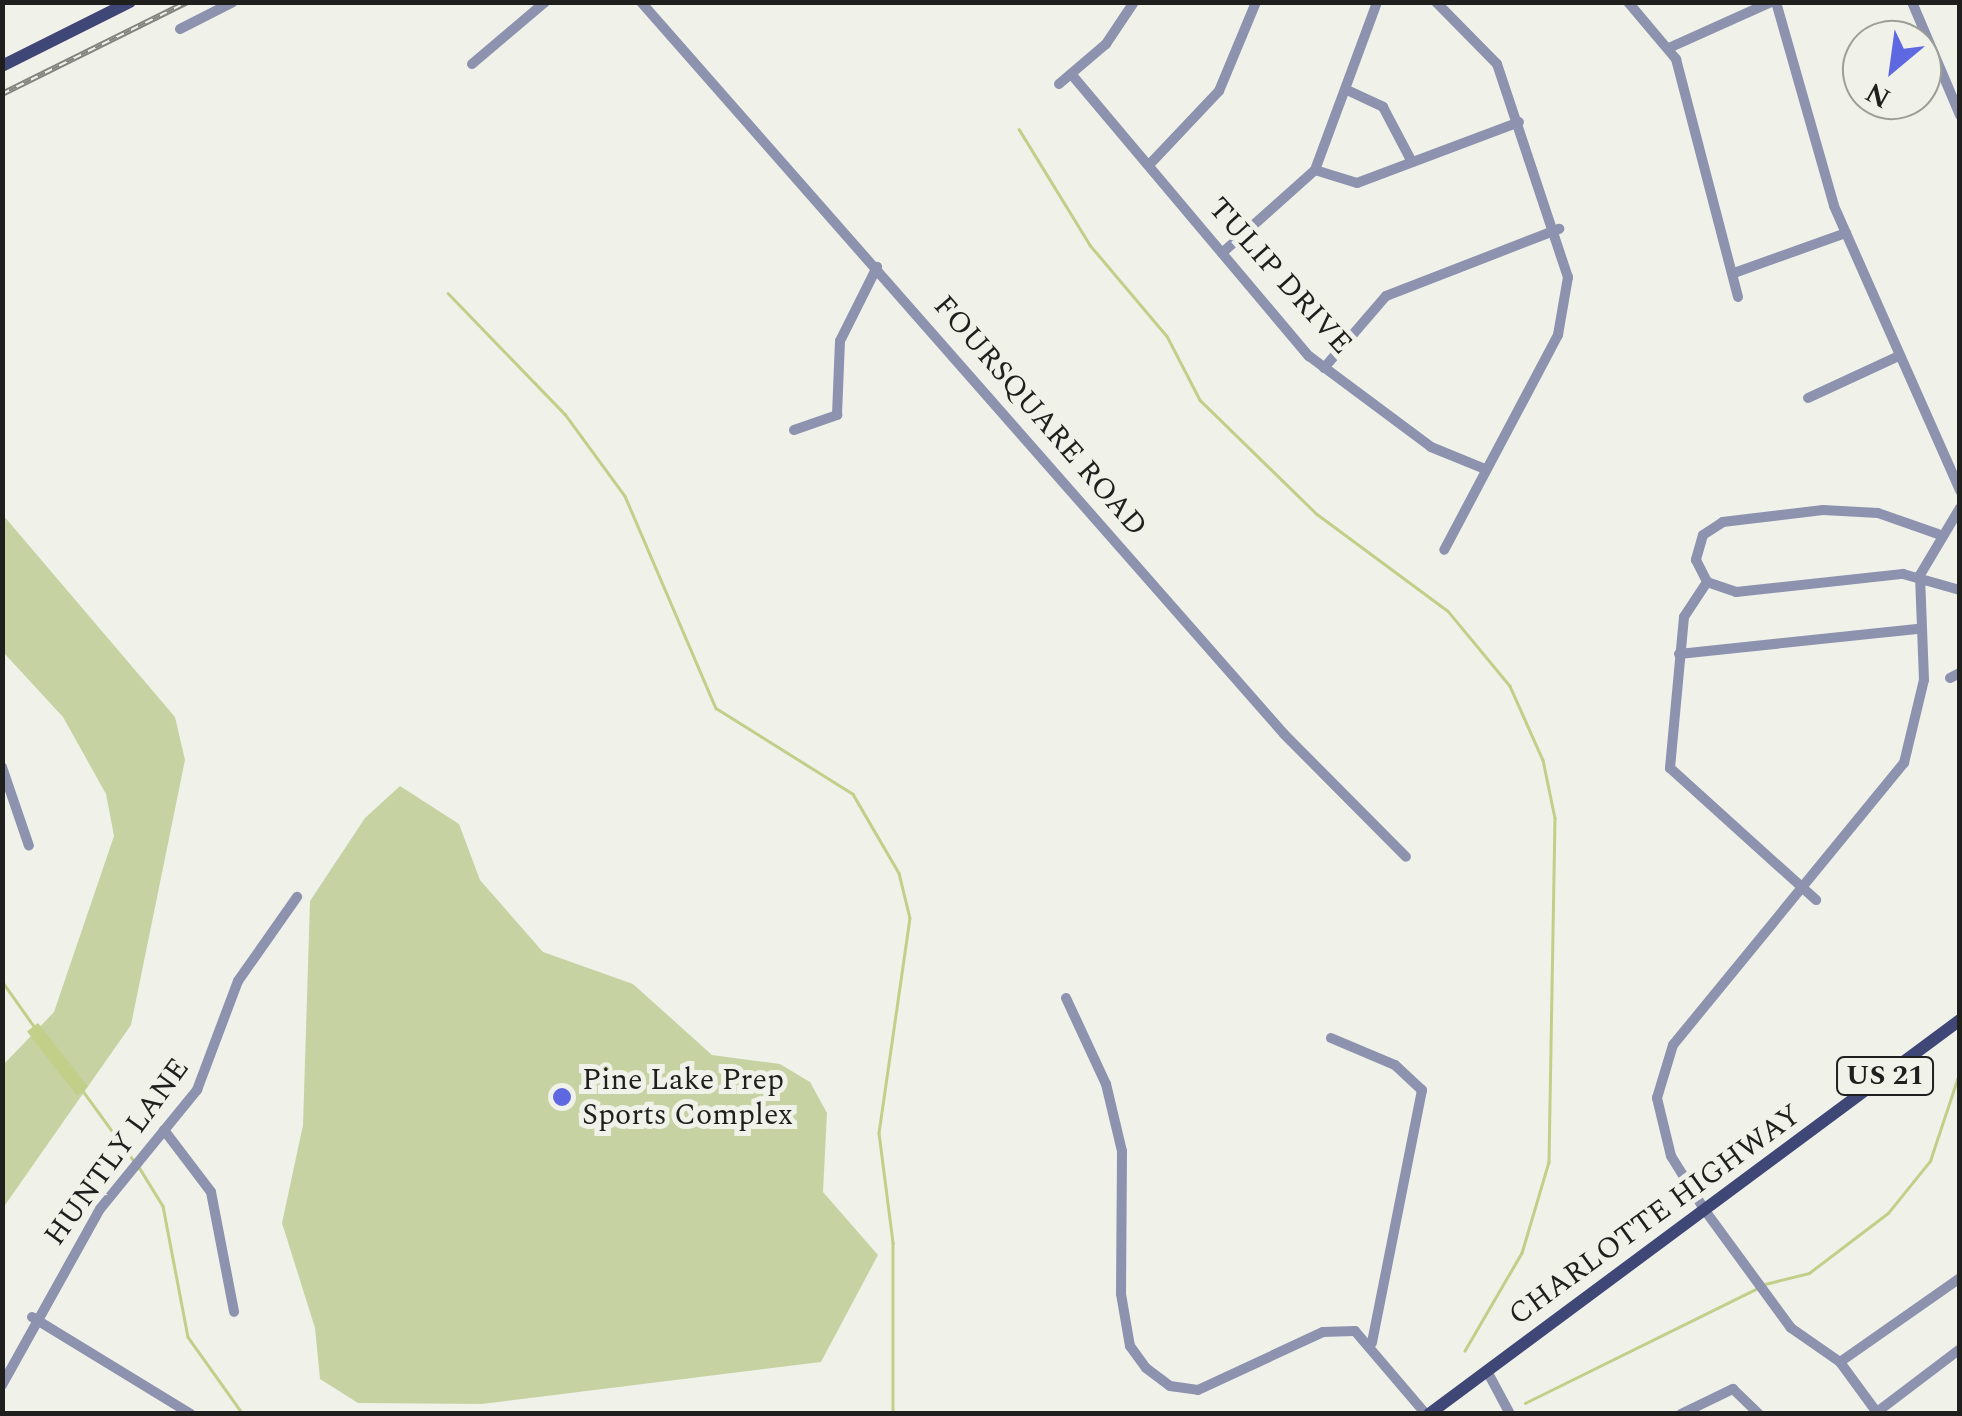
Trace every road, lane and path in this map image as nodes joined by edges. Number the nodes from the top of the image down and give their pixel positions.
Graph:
1 (130, 2) edge
2 (233, 2) edge
3 (545, 2) edge
4 (641, 2) edge
5 (1134, 2) edge
6 (1256, 2) edge
7 (1377, 2) edge
8 (1436, 2) edge
9 (1628, 2) edge
10 (1773, 2) edge
11 (1912, 2) edge
12 (180, 29) dead end
13 (1670, 47) junction
14 (472, 64) dead end
15 (2, 66) edge
16 (1072, 75) junction
17 (1059, 84) dead end
18 (1347, 90) junction
19 (1960, 115) edge
20 (1519, 122) junction
21 (1412, 162) junction
22 (1149, 166) junction
23 (1315, 170) junction
24 (1559, 229) junction
25 (1846, 233) junction
26 (1222, 253) junction
27 (877, 268) junction
28 (1734, 273) junction
29 (1738, 297) dead end
30 (1898, 356) junction
31 (1324, 368) junction
32 (1808, 398) dead end
33 (794, 430) dead end
34 (1485, 468) junction
35 (1960, 491) edge
36 (1960, 508) edge
37 (1938, 534) junction
38 (1444, 550) dead end
39 (1920, 575) junction
40 (1707, 582) junction
41 (1960, 590) edge
42 (1917, 629) junction
43 (1679, 654) junction
44 (2, 768) edge
45 (29, 846) dead end
46 (1406, 857) dead end
47 (1805, 890) junction
48 (297, 897) dead end
49 (1816, 900) dead end
50 (1066, 998) dead end
51 (1960, 1020) edge
52 (1332, 1038) dead end
53 (164, 1130) junction
54 (1704, 1208) junction
55 (1960, 1278) edge
56 (234, 1312) dead end
57 (32, 1317) junction
58 (1372, 1343) junction
59 (1960, 1349) edge
60 (1840, 1362) junction
61 (1487, 1370) junction
62 (2, 1385) edge
63 (1699, 1409) edge
64 (1878, 1413) edge
65 (191, 1414) edge
66 (1427, 1414) edge
67 (1510, 1414) edge
68 (1681, 1414) edge
69 (1759, 1414) edge

1 - 15 main road
2 - 12 street
3 - 14 street
4 - 27 street, FOURSQUARE ROAD
5 - 16 street
6 - 22 street
7 - 18 street
8 - 20 street
9 - 13 street
10 - 13 street
10 - 25 street
11 - 19 street
13 - 28 street
16 - 17 street
16 - 22 street, TULIP DRIVE
18 - 21 street
18 - 23 street
20 - 21 street
20 - 24 street
21 - 23 street
22 - 26 street, TULIP DRIVE
23 - 26 street
24 - 31 street
24 - 34 street
25 - 28 street
25 - 30 street
26 - 31 street, TULIP DRIVE
27 - 33 street
27 - 46 street, FOURSQUARE ROAD
28 - 29 street
30 - 32 street
30 - 35 street
31 - 34 street, TULIP DRIVE
34 - 38 street
36 - 37 street
37 - 39 street
37 - 40 street
39 - 40 street
39 - 41 street
39 - 42 street
40 - 43 street
42 - 43 street
42 - 47 street
43 - 47 street
44 - 45 street
47 - 49 street
47 - 54 street
48 - 53 street, HUNTLY LANE
50 - 58 street
51 - 54 main road, CHARLOTTE HIGHWAY / US 21
52 - 58 street
53 - 56 street
53 - 57 street, HUNTLY LANE
54 - 60 street
54 - 61 main road, CHARLOTTE HIGHWAY / US 21
55 - 60 street
57 - 62 street, HUNTLY LANE
57 - 65 street
58 - 66 street
59 - 64 street
60 - 64 street
61 - 66 main road, CHARLOTTE HIGHWAY / US 21
61 - 67 street
63 - 68 street
63 - 69 street

